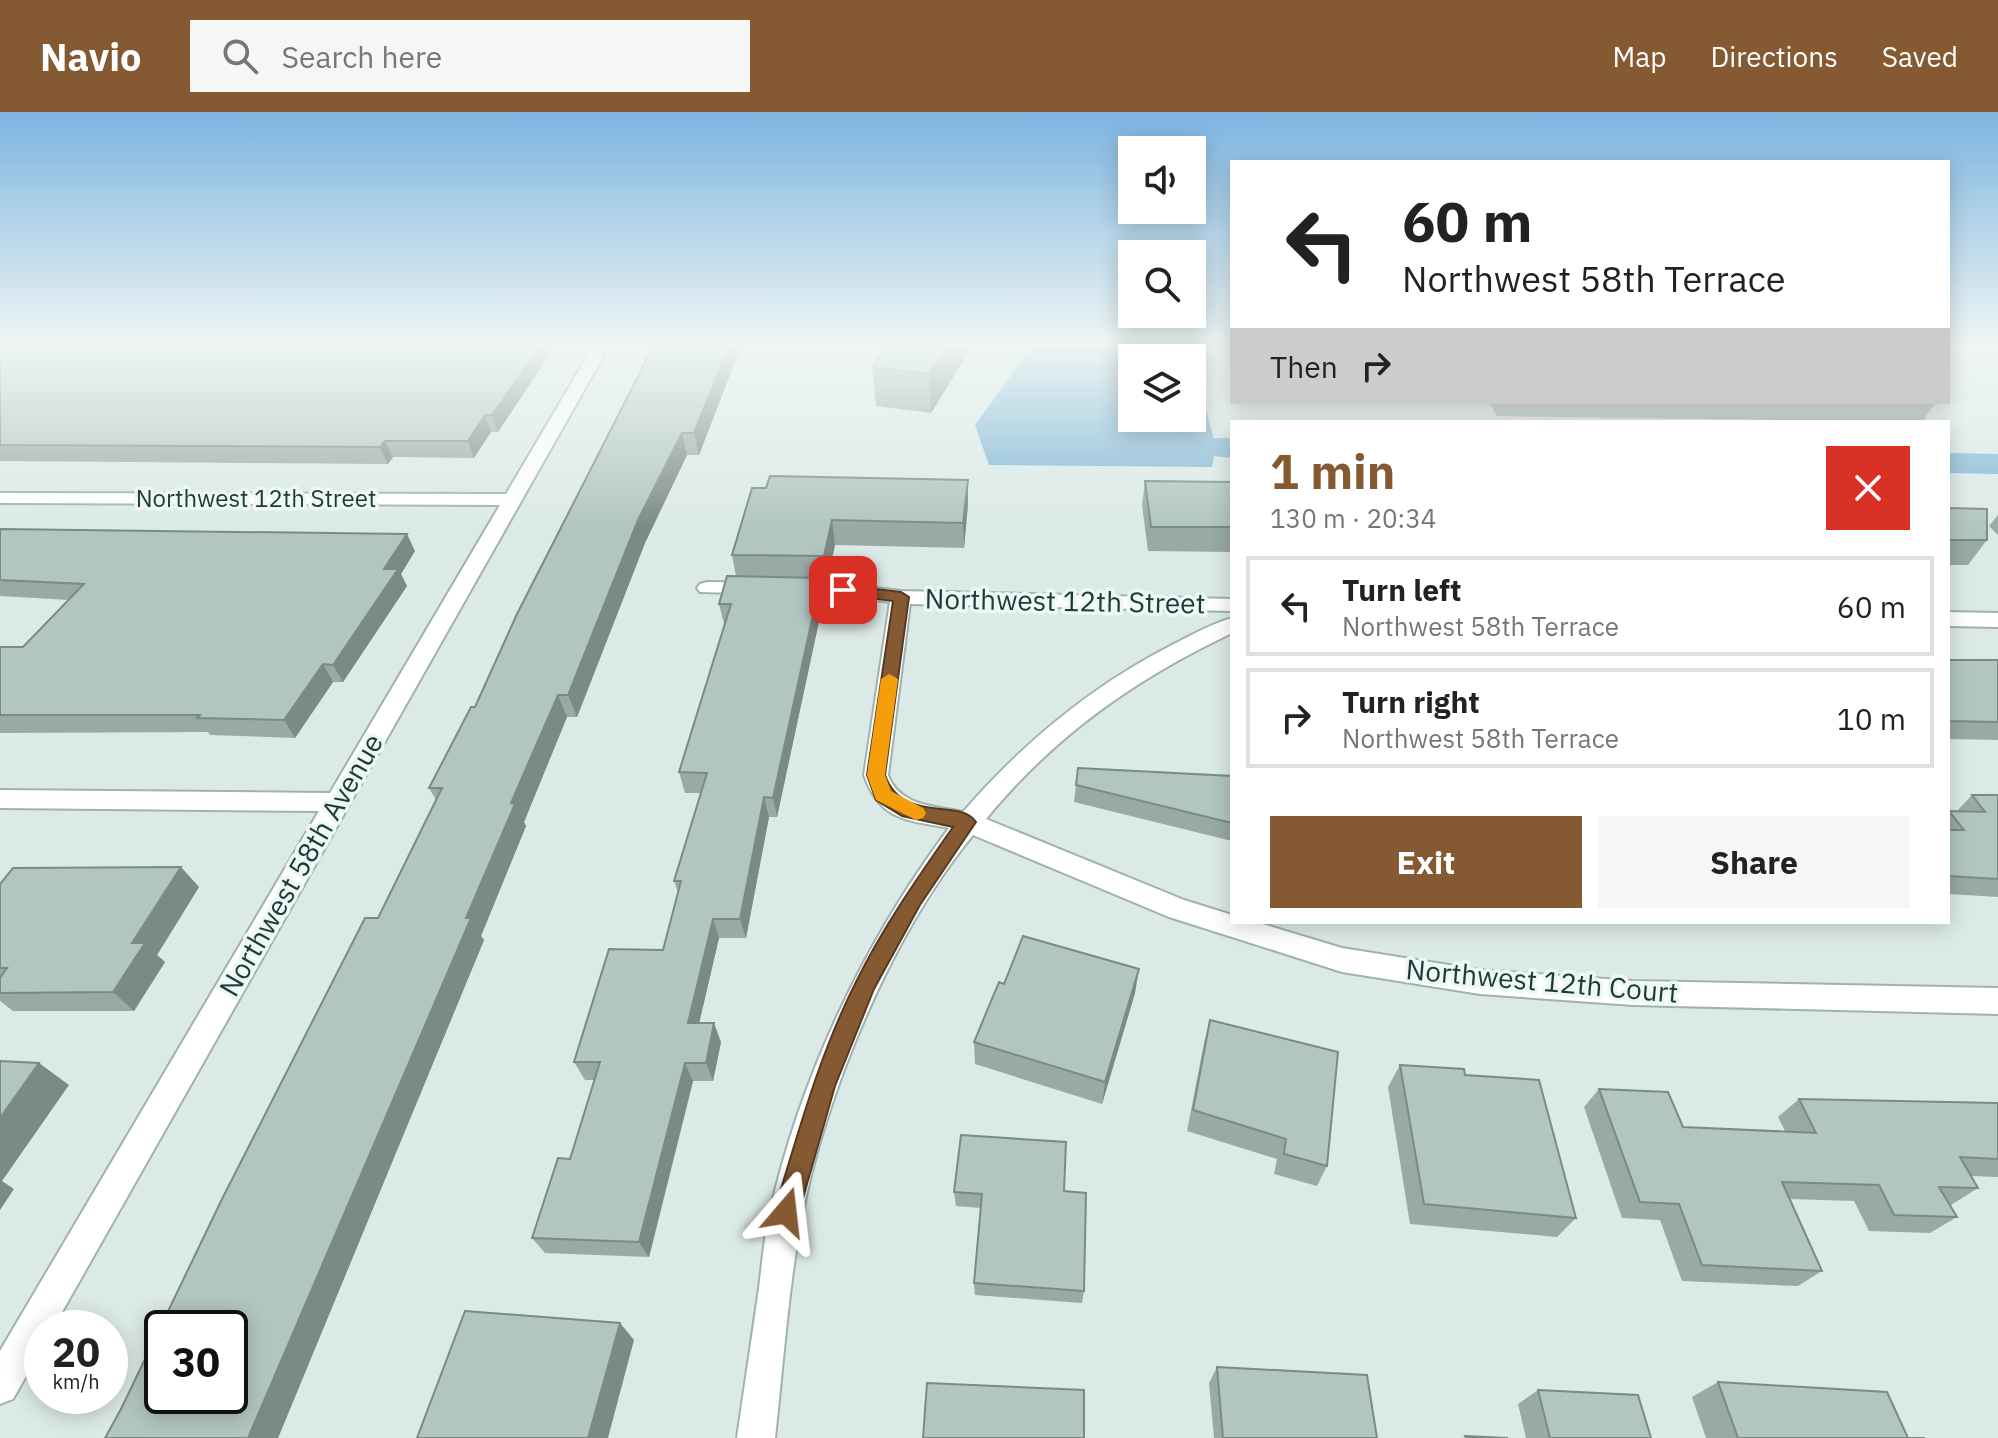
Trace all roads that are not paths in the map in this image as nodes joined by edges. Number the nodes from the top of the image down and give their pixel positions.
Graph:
1 (567, 405) edge
2 (0, 498) edge
3 (512, 500) junction
4 (707, 588) dead end
5 (901, 597) junction
6 (1230, 605) edge
7 (1950, 619) edge
8 (1998, 620) edge
9 (1230, 626) edge
10 (0, 799) edge
11 (337, 802) junction
12 (967, 822) junction
13 (1998, 1001) edge
14 (0, 1386) edge
15 (756, 1438) edge

1 - 3 street, Northwest 58th Avenue
2 - 3 street, Northwest 12th Street
3 - 11 street, Northwest 58th Avenue
4 - 5 street, Northwest 12th Street
5 - 6 street, Northwest 12th Street
5 - 12 street, Northwest 12th Court
7 - 8 street
9 - 12 street
10 - 11 street
11 - 14 street, Northwest 58th Avenue
12 - 13 street, Northwest 12th Court
12 - 15 street

